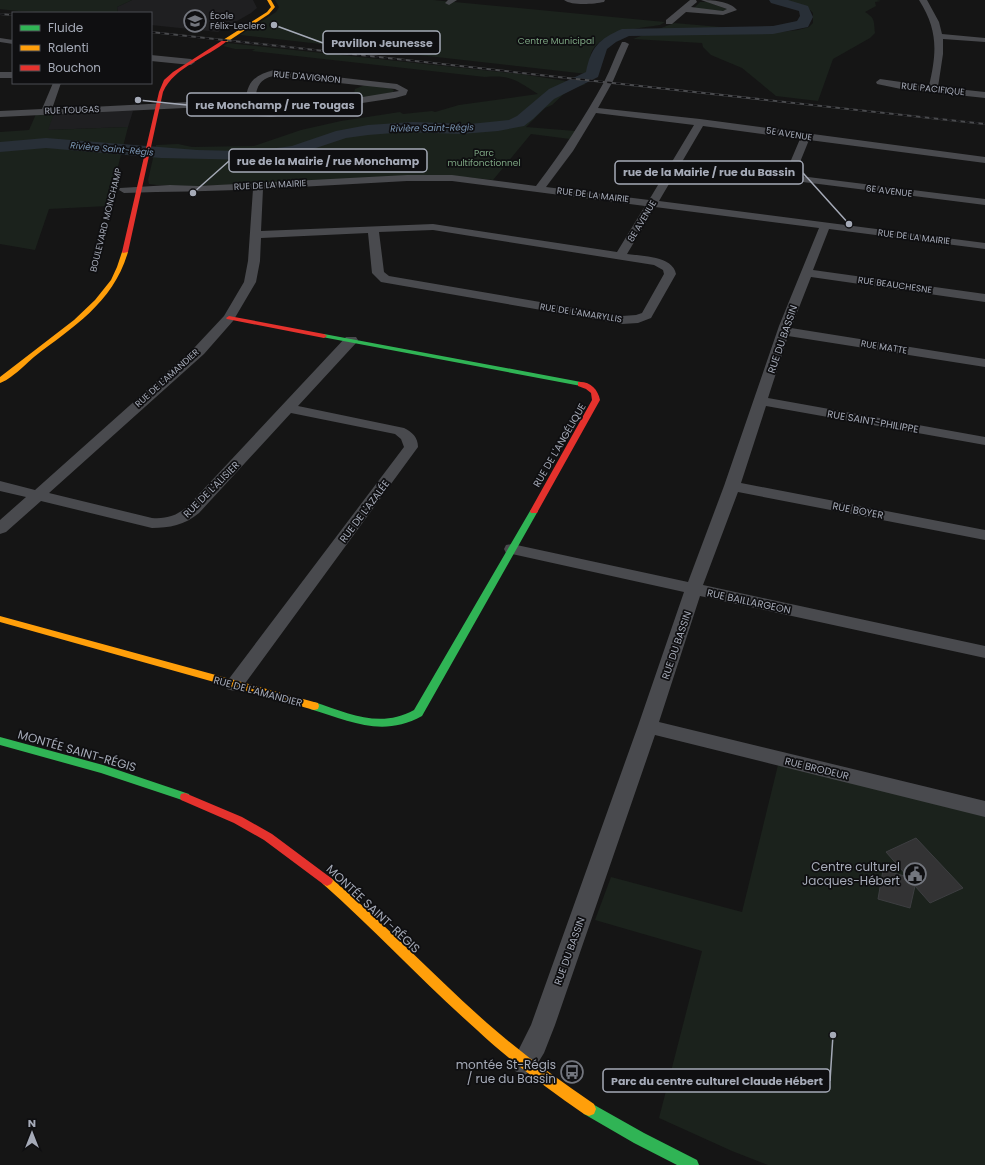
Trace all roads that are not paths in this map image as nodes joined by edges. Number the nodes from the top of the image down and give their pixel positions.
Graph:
1 (262, 0) edge
2 (269, 0) edge
3 (568, 0) edge
4 (601, 0) edge
5 (694, 0) edge
6 (705, 0) edge
7 (923, 0) edge
8 (684, 9) junction
9 (669, 22) dead end
10 (939, 36) junction
11 (0, 40) edge
12 (985, 40) edge
13 (12, 42) edge
14 (625, 44) dead end
15 (152, 58) edge
16 (180, 61) junction
17 (191, 62) junction
18 (0, 75) edge
19 (12, 75) edge
20 (156, 78) dead end
21 (358, 82) junction
22 (880, 82) dead end
23 (57, 84) edge
24 (933, 90) junction
25 (985, 95) edge
26 (147, 96) dead end
27 (355, 101) junction
28 (251, 102) junction
29 (158, 106) junction
30 (144, 107) junction
31 (593, 110) junction
32 (46, 111) junction
33 (0, 114) edge
34 (142, 117) dead end
35 (700, 122) junction
36 (805, 137) junction
37 (985, 160) edge
38 (126, 179) dead end
39 (258, 186) junction
40 (540, 188) junction
41 (139, 192) junction
42 (123, 195) joint
43 (985, 202) edge
44 (652, 203) junction
45 (825, 226) junction
46 (373, 229) junction
47 (256, 235) junction
48 (985, 246) edge
49 (620, 257) junction
50 (806, 273) junction
51 (88, 298) dead end
52 (985, 298) edge
53 (229, 318) junction
54 (784, 331) junction
55 (38, 339) dead end
56 (350, 340) junction
57 (985, 363) edge
58 (0, 381) edge
59 (761, 401) junction
60 (288, 408) junction
61 (985, 441) edge
62 (0, 486) edge
63 (732, 486) junction
64 (37, 496) junction
65 (0, 529) edge
66 (985, 535) edge
67 (512, 549) junction
68 (694, 589) junction
69 (0, 619) edge
70 (985, 652) edge
71 (234, 684) junction
72 (402, 723) joint
73 (648, 726) junction
74 (0, 741) edge
75 (985, 809) edge
76 (524, 1063) junction
77 (692, 1165) edge

1 - 16 street
2 - 17 street
3 - 4 street
5 - 8 street
6 - 8 street
7 - 10 street
8 - 9 street
10 - 12 street
10 - 24 street
11 - 13 street
14 - 31 street
15 - 16 street
16 - 17 street
16 - 20 street
17 - 29 street
18 - 19 street
21 - 27 street, RUE D'AVIGNON
21 - 27 street, RUE D'AVIGNON
21 - 28 street, RUE D'AVIGNON
22 - 24 street, RUE PACIFIQUE
23 - 32 street
24 - 25 street, RUE PACIFIQUE
26 - 30 street
27 - 28 street, RUE D'AVIGNON
28 - 29 street
29 - 30 street
29 - 41 street
30 - 32 street, RUE TOUGAS
30 - 34 street
31 - 35 street, 5E AVENUE
31 - 40 street
32 - 33 street, RUE TOUGAS
35 - 36 street, 5E AVENUE
35 - 44 street, 8E AVENUE
36 - 37 street, 5E AVENUE
36 - 43 street, 6E AVENUE
38 - 42 street, BOULEVARD MONCHAMP
39 - 40 street, RUE DE LA MAIRIE
39 - 41 street, RUE DE LA MAIRIE
39 - 47 street, RUE DE L'AMANDIER
40 - 44 street, RUE DE LA MAIRIE
41 - 42 street, RUE DE LA MAIRIE
41 - 58 street
44 - 45 street, RUE DE LA MAIRIE
44 - 49 street, 8E AVENUE
45 - 48 street, RUE DE LA MAIRIE
45 - 50 street, RUE DU BASSIN
46 - 47 street, RUE DE L'AMARYLLIS
46 - 49 street, RUE DE L'AMARYLLIS
46 - 49 street, RUE DE L'AMARYLLIS
47 - 53 street, RUE DE L'AMANDIER
50 - 52 street, RUE BEAUCHESNE
50 - 54 street, RUE DU BASSIN
51 - 55 street
53 - 56 street, RUE DE L'ANGÉLIQUE
53 - 64 street, RUE DE L'AMANDIER
54 - 57 street, RUE MATTE
54 - 59 street, RUE DU BASSIN
56 - 60 street, RUE DE L'ALISIER
56 - 67 street, RUE DE L'ANGÉLIQUE
59 - 61 street, RUE SAINT-PHILIPPE
59 - 63 street, RUE DU BASSIN
60 - 64 street, RUE DE L'ALISIER
60 - 71 street, RUE DE L'AZALÉE
62 - 64 street, RUE DE L'ALISIER
63 - 66 street, RUE BOYER
63 - 68 street, RUE DU BASSIN
64 - 65 street, RUE DE L'AMANDIER
67 - 68 street, RUE BAILLARGEON
67 - 72 street, RUE DE L'ANGÉLIQUE
68 - 70 street, RUE BAILLARGEON
68 - 73 street, RUE DU BASSIN
69 - 71 street, RUE DE L'AMANDIER
71 - 72 street, RUE DE L'AMANDIER
73 - 75 street, RUE BRODEUR
73 - 76 street, RUE DU BASSIN
74 - 76 street, MONTÉE SAINT-RÉGIS
76 - 77 street, MONTÉE SAINT-RÉGIS

